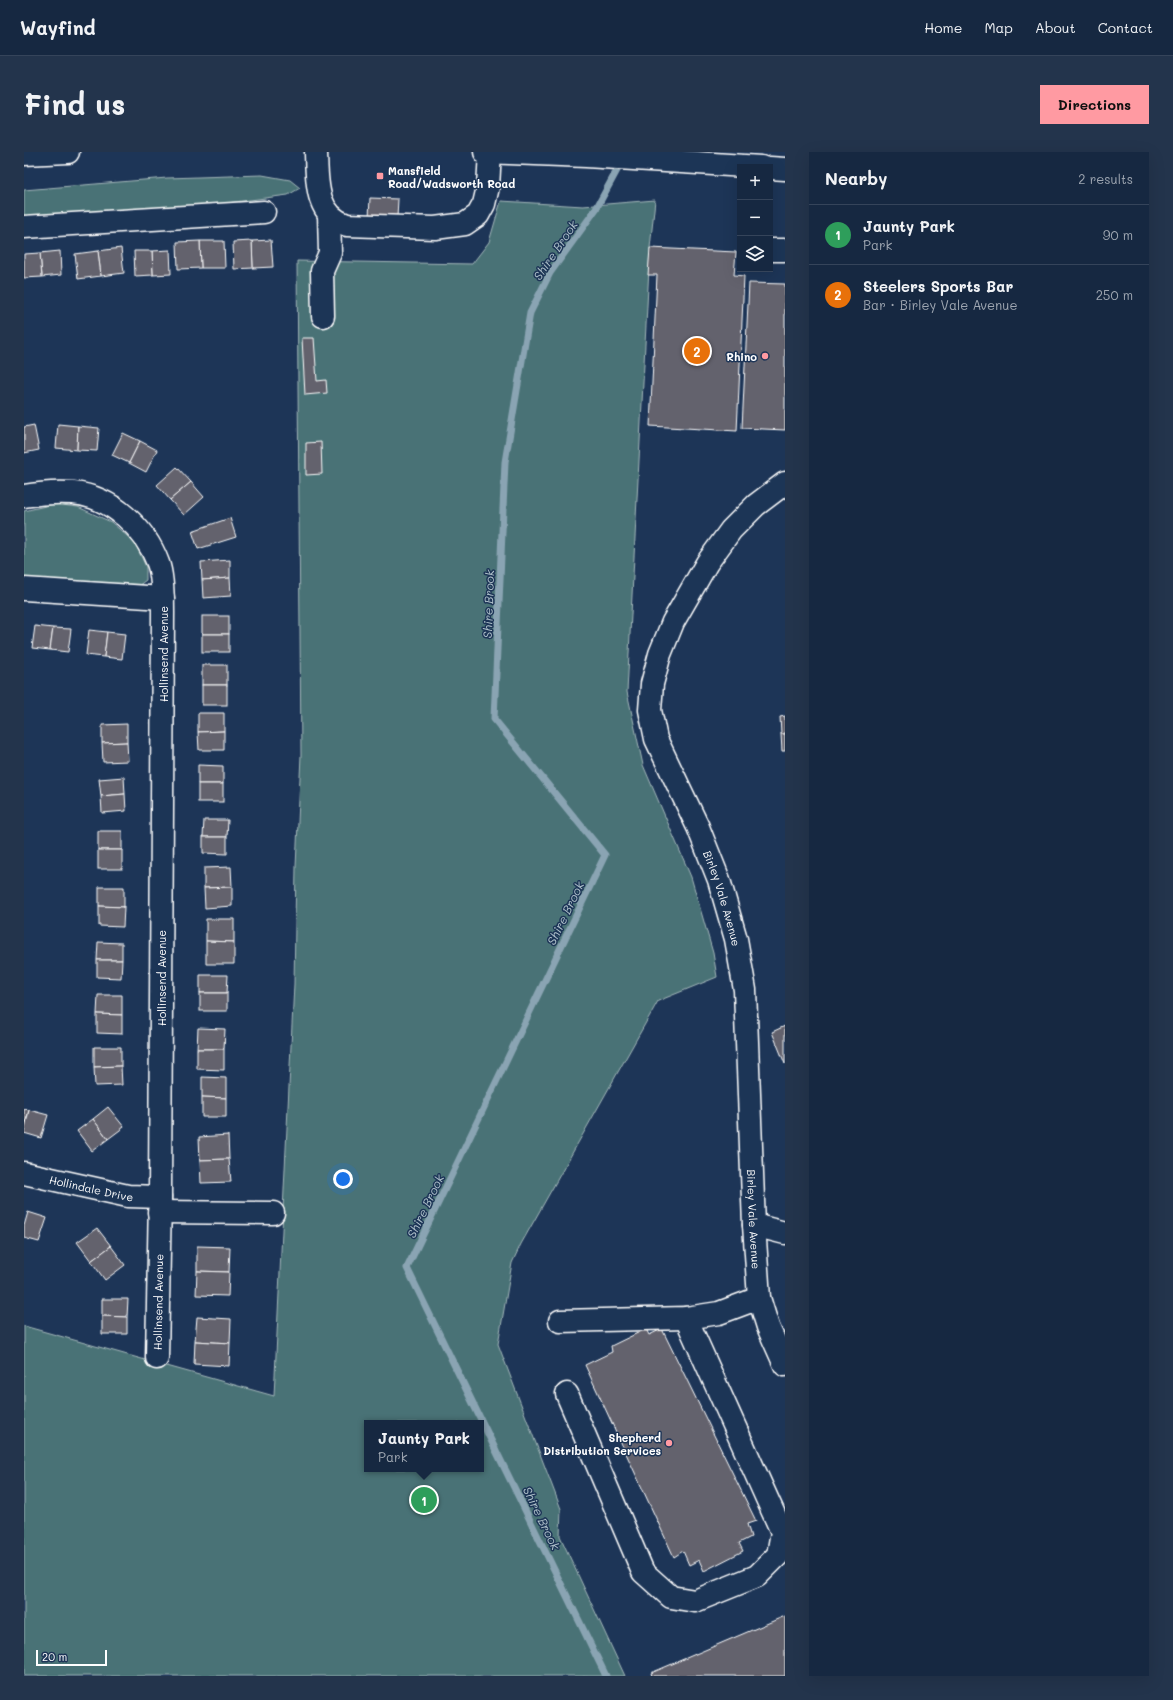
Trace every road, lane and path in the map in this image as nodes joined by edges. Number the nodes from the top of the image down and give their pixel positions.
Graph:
1 (68, 152) edge
2 (316, 152) edge
3 (485, 152) edge
4 (490, 152) edge
5 (24, 154) edge
6 (732, 158) edge
7 (751, 164) edge
8 (773, 168) edge
9 (785, 169) edge
10 (264, 212) dead end
11 (329, 214) junction
12 (24, 227) edge
13 (773, 250) edge
14 (785, 250) edge
15 (323, 316) dead end
16 (785, 483) edge
17 (24, 496) edge
18 (24, 589) edge
19 (163, 598) junction
20 (24, 1173) edge
21 (160, 1204) junction
22 (273, 1213) dead end
23 (754, 1225) junction
24 (785, 1233) edge
25 (759, 1298) junction
26 (686, 1318) junction
27 (560, 1320) dead end
28 (157, 1358) dead end
29 (785, 1365) edge
30 (567, 1394) dead end

1 - 5 street
2 - 11 street
3 - 4 street
4 - 6 street
4 - 11 street
6 - 7 street
8 - 9 street
10 - 12 street
11 - 15 street
13 - 14 street
16 - 23 street, Birley Vale Avenue
17 - 19 street, Hollinsend Avenue
18 - 19 street, Hollinsend Avenue
19 - 21 street, Hollinsend Avenue
20 - 21 street, Hollindale Drive
21 - 22 street, Hollindale Drive
21 - 28 street, Hollinsend Avenue
23 - 24 street
23 - 25 street, Birley Vale Avenue
25 - 26 street
25 - 29 street, Birley Vale Avenue
26 - 27 street
26 - 30 street

